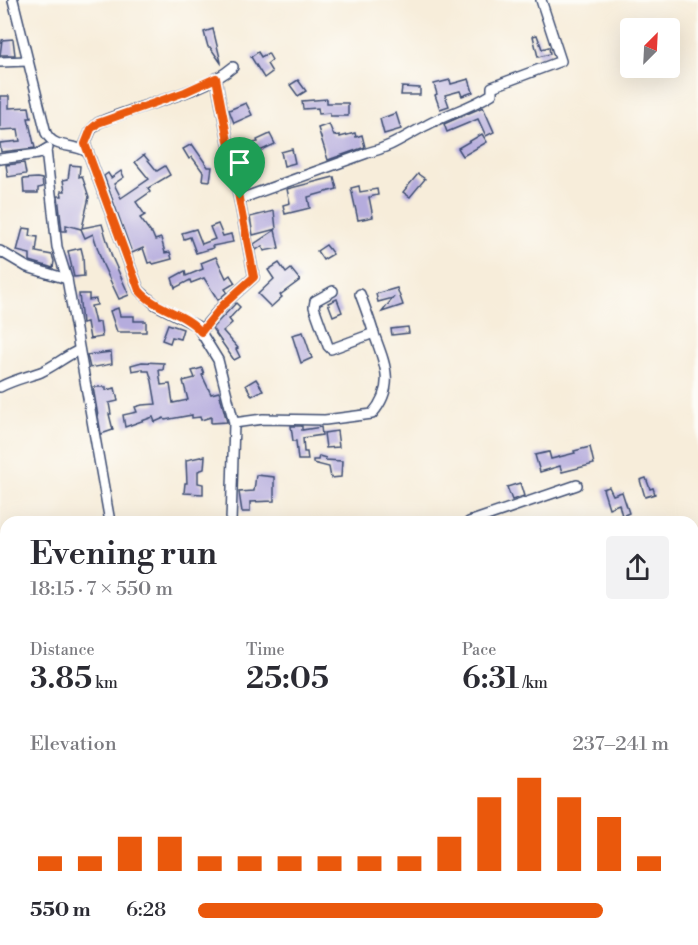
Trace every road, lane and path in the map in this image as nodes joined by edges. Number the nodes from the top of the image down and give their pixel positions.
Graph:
1 (13, 0) edge
2 (541, 0) edge
3 (28, 61) junction
4 (0, 62) edge
5 (233, 67) dead end
6 (216, 78) junction
7 (55, 142) junction
8 (46, 150) junction
9 (87, 152) junction
10 (0, 159) edge
11 (240, 199) junction
12 (0, 251) edge
13 (67, 279) junction
14 (333, 291) dead end
15 (360, 294) dead end
16 (201, 332) junction
17 (374, 333) junction
18 (79, 350) junction
19 (0, 387) edge
20 (234, 423) junction
21 (578, 485) dead end
22 (109, 516) edge
23 (231, 516) edge
24 (487, 516) edge

1 - 3 street
2 - 11 street
3 - 4 street
3 - 7 street
5 - 6 street
6 - 9 street
6 - 11 street
7 - 8 street
7 - 9 street
8 - 10 street
8 - 13 street
9 - 16 street
11 - 16 street
12 - 13 street
13 - 18 street
14 - 17 street
15 - 17 street
16 - 20 street
17 - 20 street
18 - 19 street
18 - 22 street
20 - 23 street
21 - 24 street

